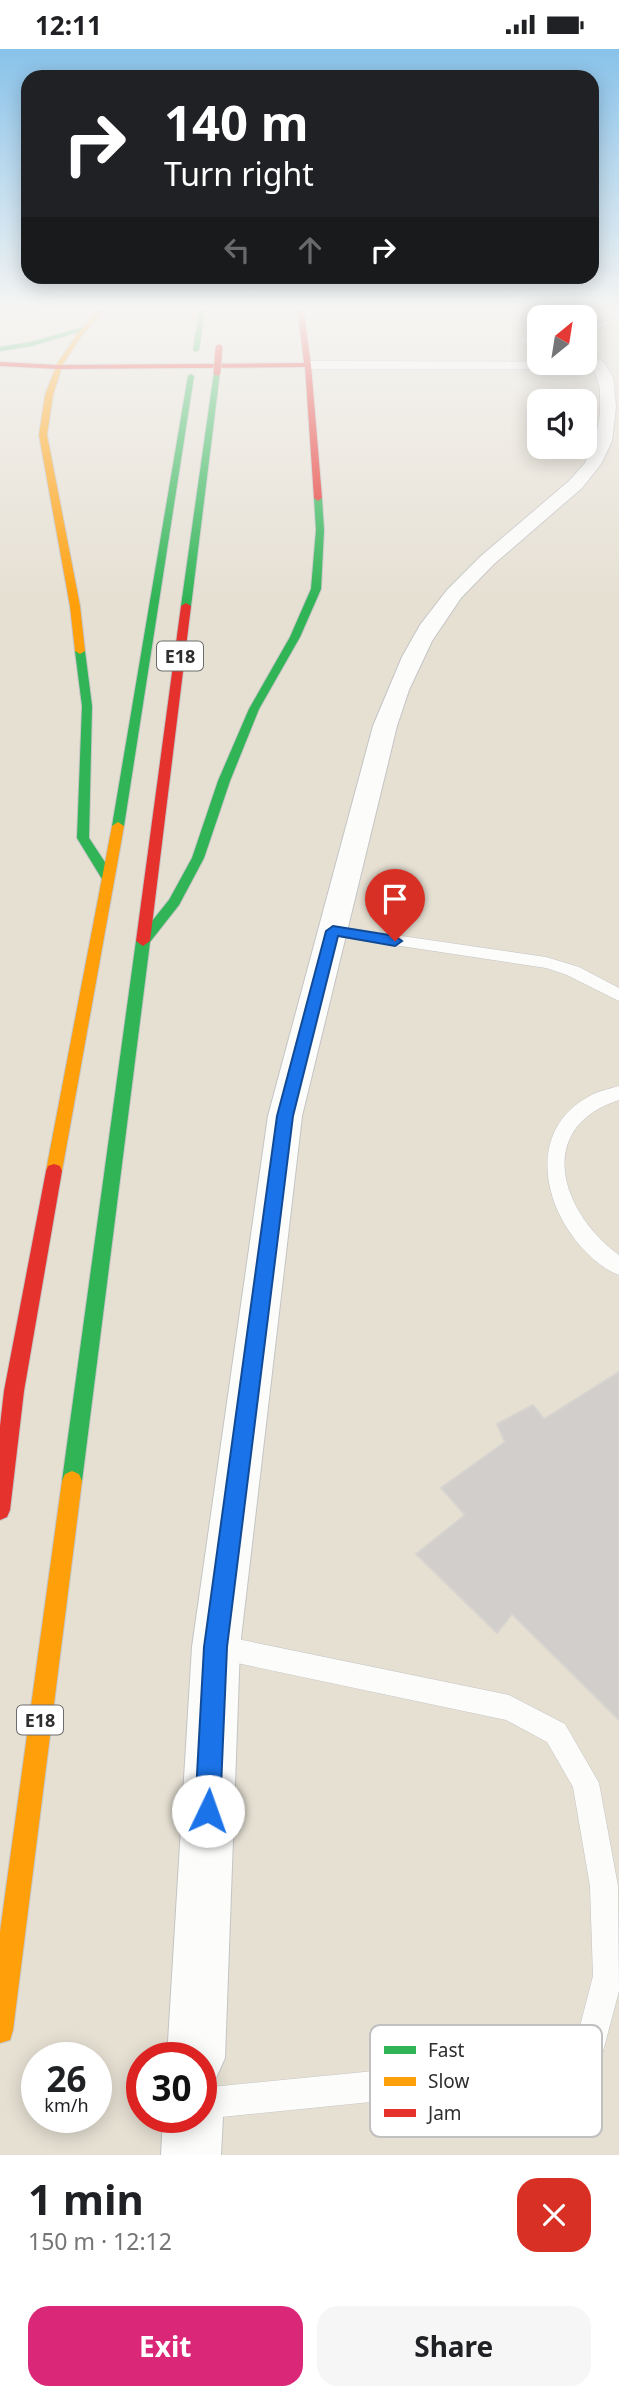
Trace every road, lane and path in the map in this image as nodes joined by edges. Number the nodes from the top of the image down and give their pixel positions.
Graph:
1 (46, 404) edge
2 (187, 404) edge
3 (213, 404) edge
4 (310, 404) edge
5 (609, 404) edge
6 (107, 876) junction
7 (333, 931) junction
8 (144, 941) junction
9 (619, 995) edge
10 (619, 1093) edge
11 (619, 1266) edge
12 (14, 1391) junction
13 (0, 1420) edge
14 (0, 1510) edge
15 (216, 1647) junction
16 (612, 1886) edge
17 (596, 2025) edge
18 (0, 2030) edge
19 (197, 2042) edge
20 (370, 2087) edge
21 (217, 2102) edge
22 (192, 2133) edge
23 (191, 2155) edge

1 - 6 main road
2 - 6 main road, E18
3 - 8 main road, E18, bridge
4 - 8 main road
5 - 7 street
6 - 12 main road, E18
7 - 9 lane
7 - 15 street
8 - 18 main road, E18
10 - 11 lane
12 - 13 main road
12 - 14 main road, E18
15 - 16 lane
15 - 19 street
16 - 17 lane
20 - 21 lane
22 - 23 street

